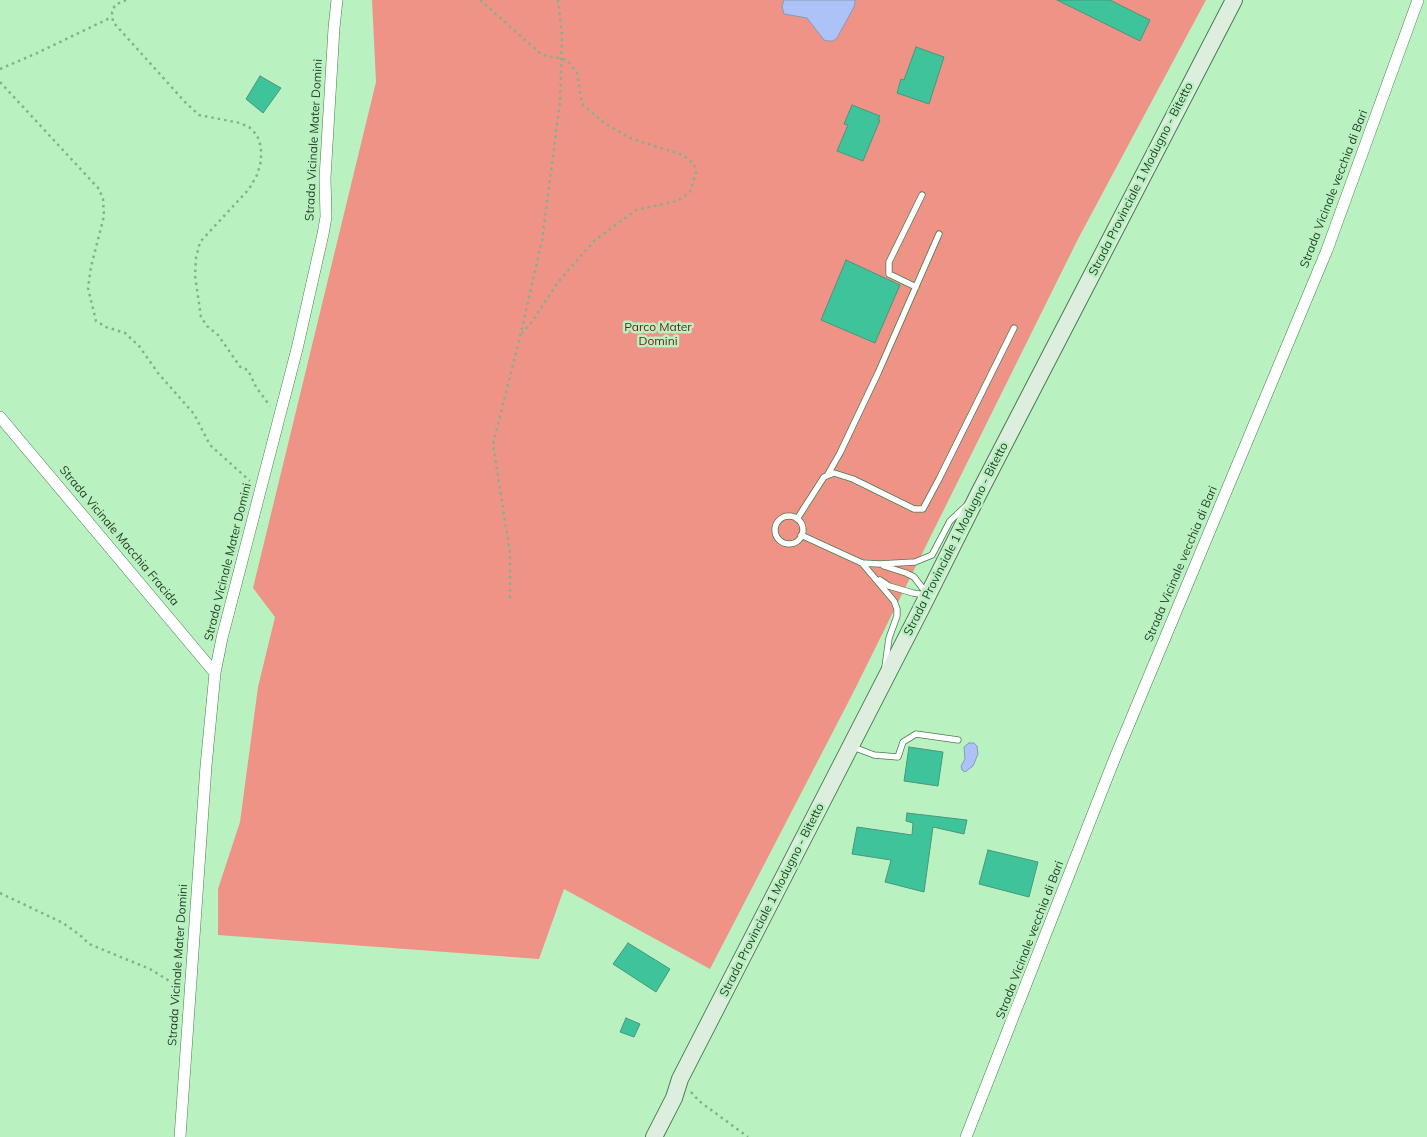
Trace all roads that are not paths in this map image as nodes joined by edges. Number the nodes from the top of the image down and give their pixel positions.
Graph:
1 (337, 0) edge
2 (1234, 0) edge
3 (1418, 0) edge
4 (922, 195) dead end
5 (939, 234) dead end
6 (916, 287) junction
7 (1014, 328) dead end
8 (0, 417) edge
9 (828, 474) junction
10 (980, 491) junction
11 (797, 519) junction
12 (801, 535) junction
13 (862, 563) junction
14 (880, 564) junction
15 (876, 578) junction
16 (928, 596) junction
17 (215, 673) junction
18 (882, 685) junction
19 (958, 740) dead end
20 (851, 746) junction
21 (680, 1079) junction
22 (180, 1137) edge
23 (645, 1137) edge
24 (654, 1137) edge
25 (966, 1137) edge

1 - 17 street, Strada Vicinale Mater Domini
2 - 10 main road, Strada Provinciale 1 Modugno - Bitetto
3 - 25 street, Strada Vicinale vecchia di Bari
4 - 6 lane
5 - 6 lane
6 - 9 lane
7 - 9 lane
8 - 17 street, Strada Vicinale Macchia Fracida
9 - 11 lane
10 - 14 lane
10 - 16 main road, Strada Provinciale 1 Modugno - Bitetto
11 - 12 lane
11 - 12 lane
12 - 13 lane
13 - 14 lane
13 - 15 lane
14 - 16 lane
15 - 16 lane
15 - 18 lane
16 - 18 main road, Strada Provinciale 1 Modugno - Bitetto
17 - 22 street, Strada Vicinale Mater Domini
18 - 20 main road, Strada Provinciale 1 Modugno - Bitetto
19 - 20 lane
20 - 21 main road, Strada Provinciale 1 Modugno - Bitetto
21 - 23 main road, Strada Provinciale 1 Modugno - Bitetto
21 - 24 main road, Strada Provinciale 1 Modugno - Bitetto

